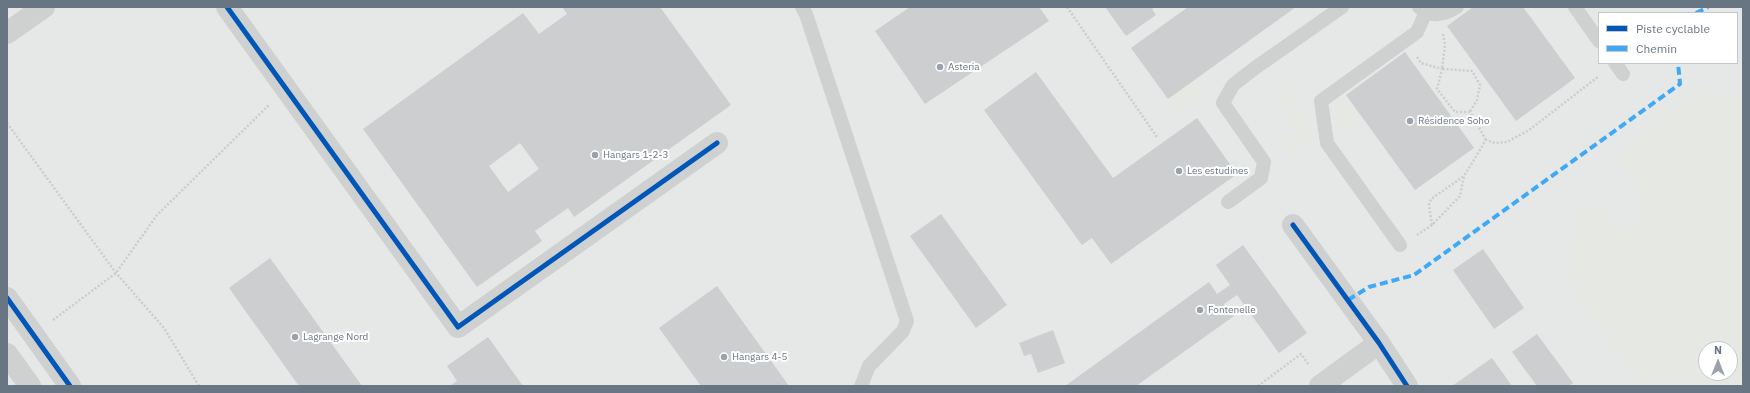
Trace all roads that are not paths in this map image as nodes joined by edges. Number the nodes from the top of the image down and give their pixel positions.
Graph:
1 (44, 7) edge
2 (227, 7) edge
3 (802, 7) edge
4 (1342, 7) edge
5 (1457, 7) edge
6 (1575, 7) edge
7 (1422, 9) edge
8 (7, 33) edge
9 (1598, 40) edge
10 (716, 144) dead end
11 (1228, 202) dead end
12 (1293, 225) dead end
13 (1400, 245) road end
14 (7, 298) edge
15 (1379, 343) junction
16 (7, 354) edge
17 (1321, 385) edge
18 (30, 386) edge
19 (70, 386) edge
20 (861, 386) edge
21 (1407, 386) edge

1 - 8 street
2 - 10 street
3 - 20 lane
4 - 11 lane
5 - 7 lane
6 - 9 lane
7 - 13 lane
12 - 15 street
14 - 19 street
15 - 17 street
15 - 21 street
16 - 18 street

